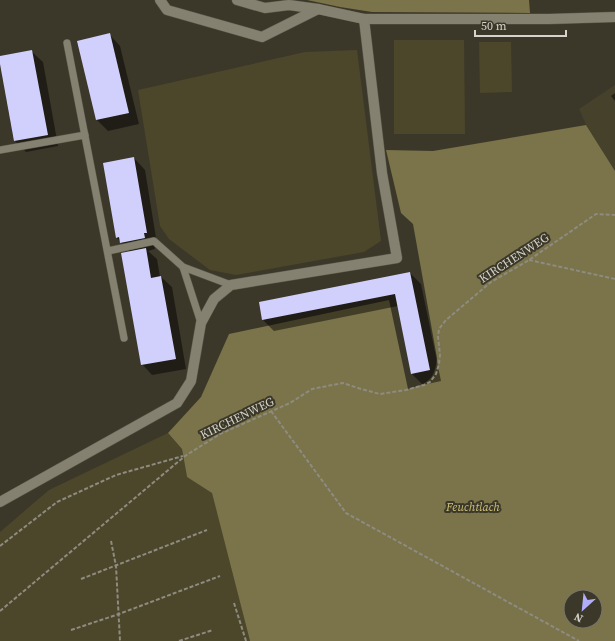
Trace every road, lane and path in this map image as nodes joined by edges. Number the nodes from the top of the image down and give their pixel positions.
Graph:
1 (160, 0) edge
2 (237, 0) edge
3 (318, 9) junction
4 (615, 17) edge
5 (364, 19) junction
6 (67, 43) dead end
7 (85, 135) junction
8 (0, 150) edge
9 (615, 215) edge
10 (108, 251) junction
11 (529, 260) junction
12 (183, 266) junction
13 (615, 279) edge
14 (231, 285) junction
15 (201, 323) junction
16 (124, 338) dead end
17 (272, 411) junction
18 (185, 456) junction
19 (0, 502) edge
20 (207, 530) dead end
21 (111, 542) dead end
22 (0, 546) edge
23 (116, 566) junction
24 (220, 576) dead end
25 (81, 579) dead end
26 (234, 603) dead end
27 (0, 611) edge
28 (119, 614) junction
29 (71, 630) dead end
30 (213, 630) dead end
31 (120, 641) edge
32 (179, 641) edge
33 (246, 641) edge
34 (579, 641) edge

1 - 3 street
2 - 3 street
3 - 5 street
4 - 5 street
5 - 14 street
6 - 7 lane
7 - 8 lane
7 - 10 lane
9 - 11 path, KIRCHENWEG
10 - 12 lane
10 - 16 lane
11 - 13 path
11 - 17 path, KIRCHENWEG
12 - 14 lane
12 - 15 lane
14 - 15 street
15 - 19 street
17 - 18 path, KIRCHENWEG
17 - 34 path
18 - 22 path
18 - 27 path
20 - 23 path
21 - 23 path
23 - 25 path
23 - 28 path
24 - 28 path
26 - 33 path
28 - 29 path
28 - 31 path
30 - 32 path

